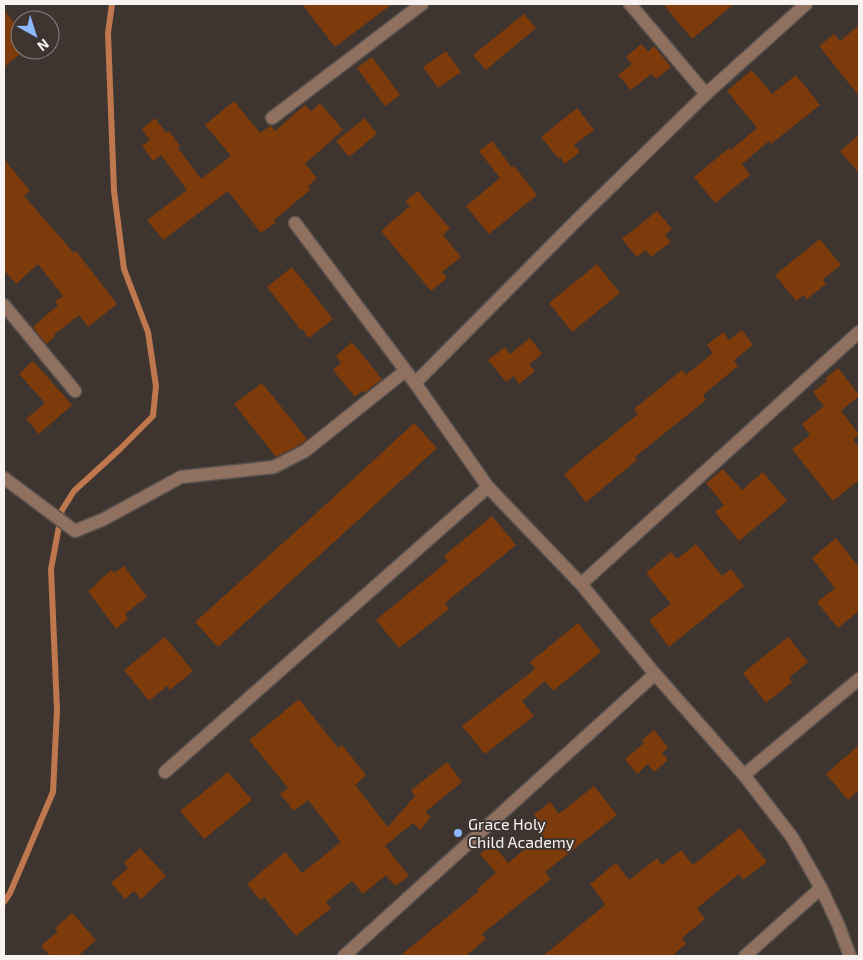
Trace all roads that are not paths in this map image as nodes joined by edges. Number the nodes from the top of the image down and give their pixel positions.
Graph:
1 (422, 4) edge
2 (630, 4) edge
3 (806, 4) edge
4 (706, 94) junction
5 (272, 118) dead end
6 (295, 223) dead end
7 (4, 305) edge
8 (859, 332) edge
9 (405, 371) junction
10 (415, 383) junction
11 (75, 391) dead end
12 (4, 478) edge
13 (488, 487) junction
14 (580, 584) junction
15 (655, 674) junction
16 (859, 679) edge
17 (165, 772) dead end
18 (744, 775) junction
19 (821, 888) junction
20 (344, 956) edge
21 (745, 956) edge
22 (850, 956) edge

1 - 5 street
2 - 4 street
3 - 4 street
4 - 10 street
6 - 9 street
7 - 11 street
8 - 14 street
9 - 10 street
9 - 12 street
10 - 13 street
13 - 14 street
13 - 17 street
14 - 15 street
15 - 18 street
15 - 20 street
16 - 18 street
18 - 19 street
19 - 21 street
19 - 22 street

